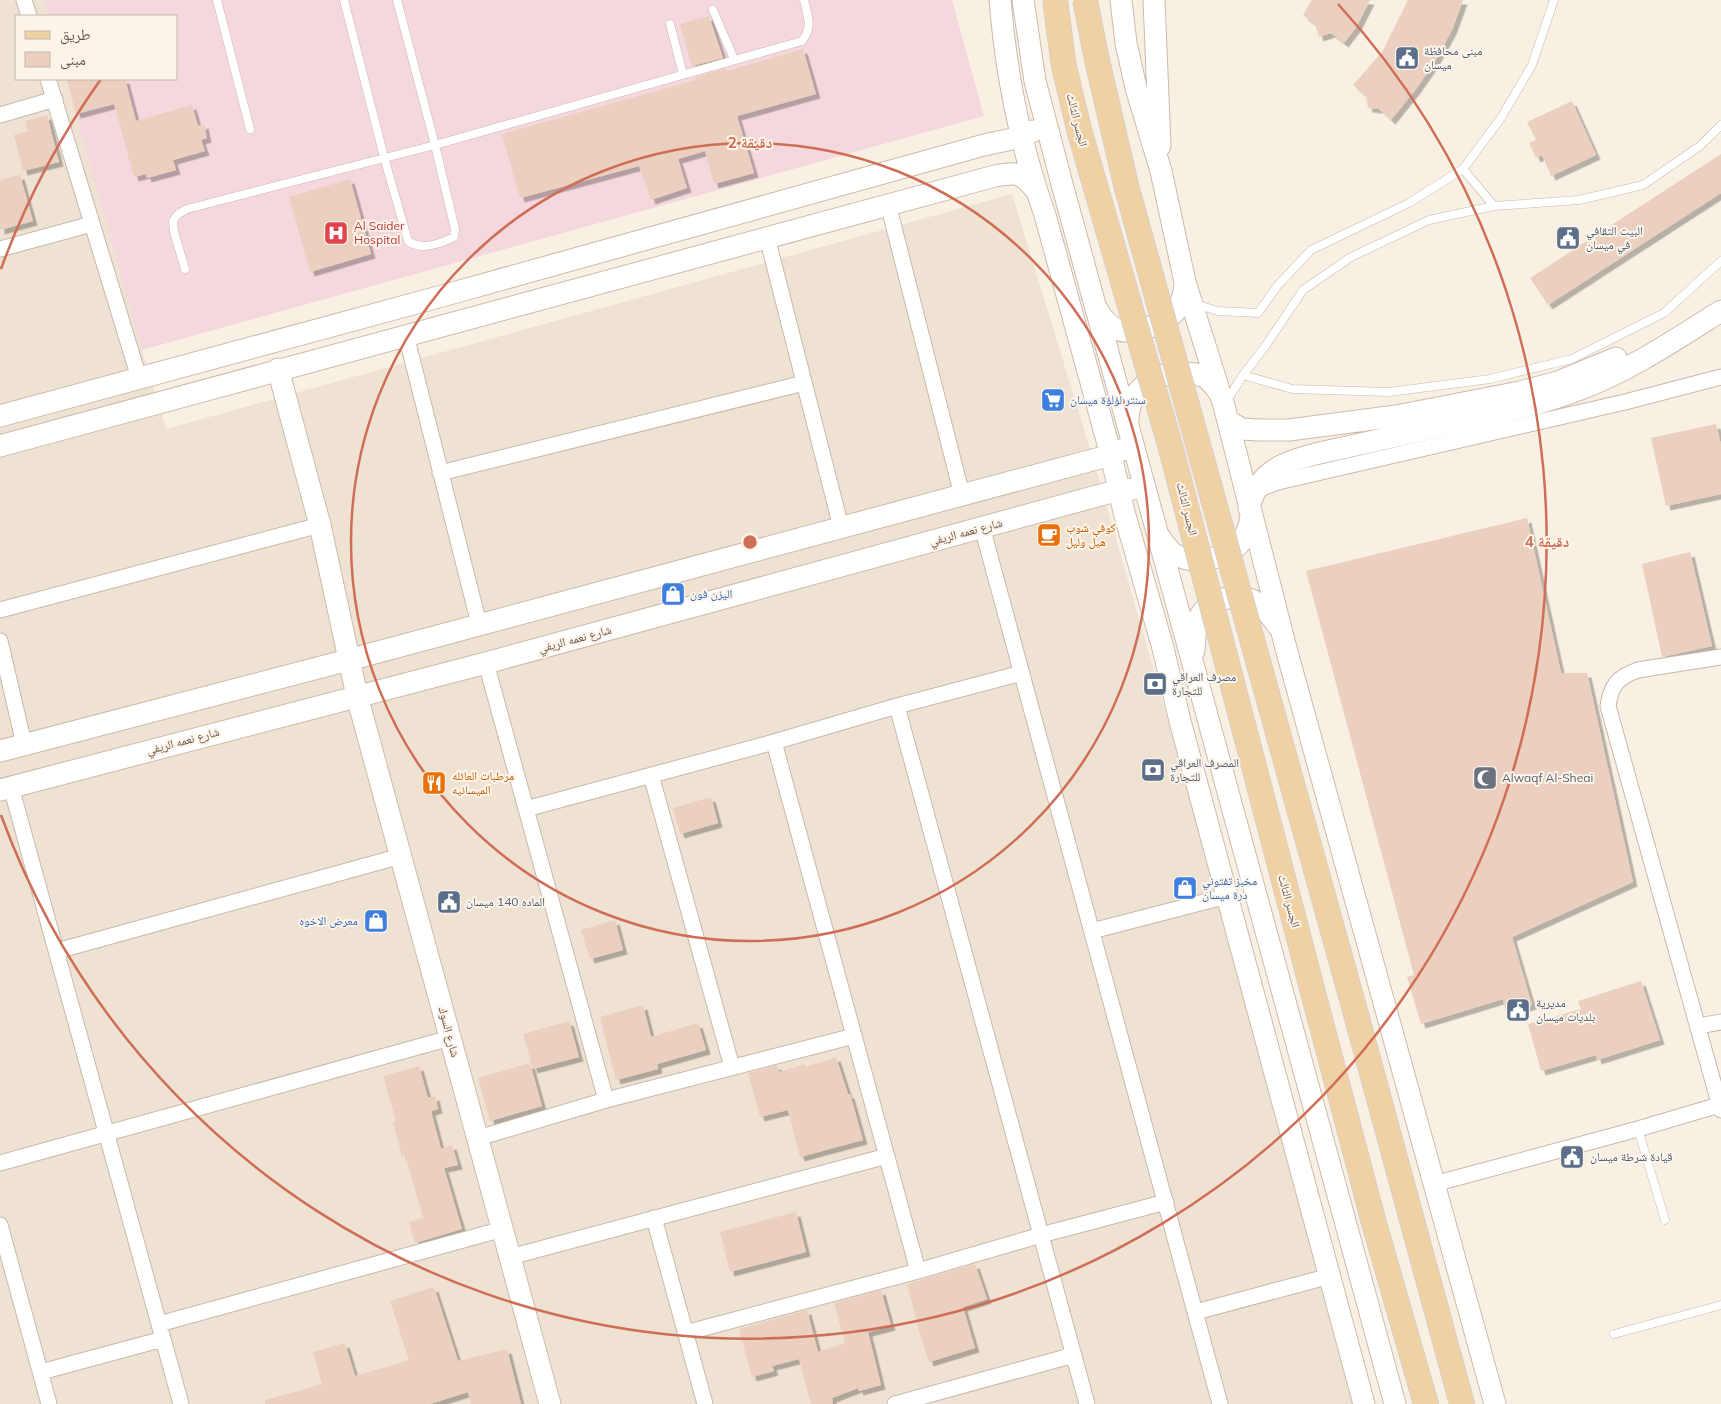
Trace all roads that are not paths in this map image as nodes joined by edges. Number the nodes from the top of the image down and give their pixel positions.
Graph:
1 (24, 0) edge
2 (217, 0) edge
3 (344, 0) edge
4 (397, 0) edge
5 (804, 0) edge
6 (1000, 0) edge
7 (1023, 0) edge
8 (1055, 0) edge
9 (1085, 0) edge
10 (1121, 0) edge
11 (1154, 0) edge
12 (1554, 0) edge
13 (713, 10) dead end
14 (30, 15) edge
15 (670, 24) dead end
16 (734, 59) junction
17 (683, 74) junction
18 (48, 80) edge
19 (55, 99) junction
20 (1040, 100) junction
21 (0, 115) edge
22 (1721, 125) edge
23 (250, 129) dead end
24 (1021, 137) junction
25 (435, 145) junction
26 (984, 145) junction
27 (384, 158) junction
28 (1463, 169) junction
29 (1161, 171) junction
30 (995, 176) junction
31 (1035, 189) junction
32 (888, 204) junction
33 (1494, 206) junction
34 (92, 224) junction
35 (767, 237) junction
36 (0, 249) edge
37 (1080, 254) junction
38 (1721, 261) edge
39 (1058, 262) junction
40 (184, 269) dead end
41 (1185, 282) junction
42 (442, 296) junction
43 (1721, 299) edge
44 (1093, 302) junction
45 (1191, 302) junction
46 (1721, 311) edge
47 (450, 324) junction
48 (406, 335) junction
49 (1662, 342) junction
50 (278, 369) junction
51 (1243, 375) junction
52 (1721, 377) edge
53 (139, 378) junction
54 (804, 383) junction
55 (1223, 406) junction
56 (0, 416) edge
57 (1130, 437) junction
58 (0, 446) edge
59 (1111, 455) junction
60 (440, 473) junction
61 (1119, 490) junction
62 (962, 495) junction
63 (1147, 496) junction
64 (1251, 508) junction
65 (320, 525) junction
66 (841, 527) junction
67 (982, 527) junction
68 (1159, 536) junction
69 (0, 610) edge
70 (479, 624) junction
71 (0, 641) edge
72 (1287, 652) junction
73 (1721, 657) edge
74 (348, 659) junction
75 (486, 663) junction
76 (1022, 673) junction
77 (1198, 679) junction
78 (357, 696) junction
79 (897, 706) junction
80 (774, 742) junction
81 (24, 744) junction
82 (0, 751) edge
83 (651, 775) junction
84 (6, 788) edge
85 (526, 809) junction
86 (400, 856) junction
87 (1227, 896) junction
88 (1092, 931) junction
89 (57, 951) junction
90 (1721, 1022) edge
91 (1698, 1026) junction
92 (854, 1036) junction
93 (450, 1038) junction
94 (732, 1067) junction
95 (606, 1100) junction
96 (1720, 1108) edge
97 (1638, 1129) junction
98 (107, 1133) junction
99 (478, 1138) junction
100 (887, 1156) junction
101 (0, 1163) edge
102 (1434, 1184) junction
103 (1337, 1194) junction
104 (1166, 1202) junction
105 (1309, 1202) junction
106 (654, 1218) junction
107 (1664, 1220) dead end
108 (0, 1224) edge
109 (503, 1229) junction
110 (1041, 1235) junction
111 (510, 1257) junction
112 (6, 1267) edge
113 (918, 1271) junction
114 (1330, 1276) junction
115 (1721, 1305) edge
116 (1196, 1312) junction
117 (159, 1324) junction
118 (686, 1333) junction
119 (1614, 1334) dead end
120 (163, 1339) junction
121 (1074, 1354) junction
122 (40, 1372) junction
123 (49, 1404) edge
124 (181, 1404) edge
125 (550, 1404) edge
126 (705, 1404) edge
127 (895, 1404) edge
128 (1087, 1404) edge
129 (1220, 1404) edge
130 (1364, 1404) edge
131 (1395, 1404) edge
132 (1426, 1404) edge
133 (1462, 1404) edge
134 (1495, 1404) edge

1 - 14 street
2 - 23 lane
3 - 27 lane
4 - 25 lane
5 - 16 lane
6 - 24 street
7 - 20 street
8 - 132 main road, الجسر الثالث, bridge
9 - 133 main road, bridge
10 - 29 street
11 - 29 street
12 - 28 lane
13 - 16 lane
15 - 17 lane
16 - 17 lane
17 - 25 lane
18 - 19 street
19 - 21 street
19 - 34 street
20 - 24 street
20 - 37 street
22 - 33 lane
24 - 26 street
24 - 31 street
25 - 27 lane
25 - 27 lane
26 - 30 street
26 - 42 street
27 - 40 lane
28 - 33 lane
28 - 45 lane
29 - 41 street
30 - 31 street
30 - 32 street
31 - 39 street
32 - 35 street
32 - 62 street
33 - 51 lane
34 - 36 street
34 - 53 street
35 - 47 street
35 - 54 street
37 - 39 street
37 - 44 street
38 - 51 lane
39 - 59 street
41 - 44 street
41 - 45 street
42 - 47 street
42 - 53 street
43 - 49 street
44 - 57 street
45 - 55 street
46 - 49 street
47 - 48 street
48 - 50 street
48 - 60 street
49 - 55 street
49 - 64 street
50 - 58 street
50 - 65 street, شارع السوك
51 - 55 lane
52 - 64 street
53 - 56 street
54 - 60 street
54 - 66 street
55 - 57 street
55 - 64 street
57 - 59 street
57 - 63 street
59 - 61 street
59 - 62 street
60 - 70 street
61 - 63 street, شارع نعمه الريفي
61 - 67 street, شارع نعمه الريفي
61 - 87 street
62 - 66 street
63 - 68 street
64 - 68 street
64 - 72 street
65 - 69 street
65 - 74 street, شارع السوك
66 - 70 street
67 - 75 street, شارع نعمه الريفي
67 - 76 street
68 - 77 street
70 - 74 street
71 - 81 street
72 - 77 street
72 - 102 street
73 - 91 street
74 - 78 street, شارع السوك
74 - 81 street
75 - 78 street, شارع نعمه الريفي
75 - 85 street
76 - 79 street
76 - 88 street
77 - 103 street
78 - 84 street, شارع نعمه الريفي
78 - 86 street, شارع السوك
79 - 80 street
79 - 110 street
80 - 83 street
80 - 92 street
81 - 82 street
83 - 85 street
83 - 94 street
84 - 89 street
85 - 95 street
86 - 89 street
86 - 93 street, شارع السوك
87 - 88 street
87 - 105 street
88 - 104 street
89 - 98 street
90 - 91 street
91 - 96 street
92 - 94 street
92 - 100 street
93 - 98 street
93 - 99 street, شارع السوك
94 - 95 street
95 - 99 street
96 - 97 street
97 - 102 street
97 - 107 lane
98 - 101 street
98 - 117 street
99 - 109 street, شارع السوك
100 - 106 street
100 - 113 street
102 - 134 street
103 - 105 street
103 - 131 street
104 - 110 street
104 - 116 street
105 - 114 street
106 - 111 street
106 - 118 street
108 - 112 street
109 - 111 street, شارع السوك
109 - 117 street
110 - 113 street
110 - 121 street
111 - 125 street, شارع السوك
112 - 122 street
113 - 118 street
114 - 116 street
114 - 130 street
115 - 119 lane
116 - 129 street
117 - 120 street
118 - 126 street
120 - 122 street
120 - 124 street
121 - 127 street
121 - 128 street
122 - 123 street

